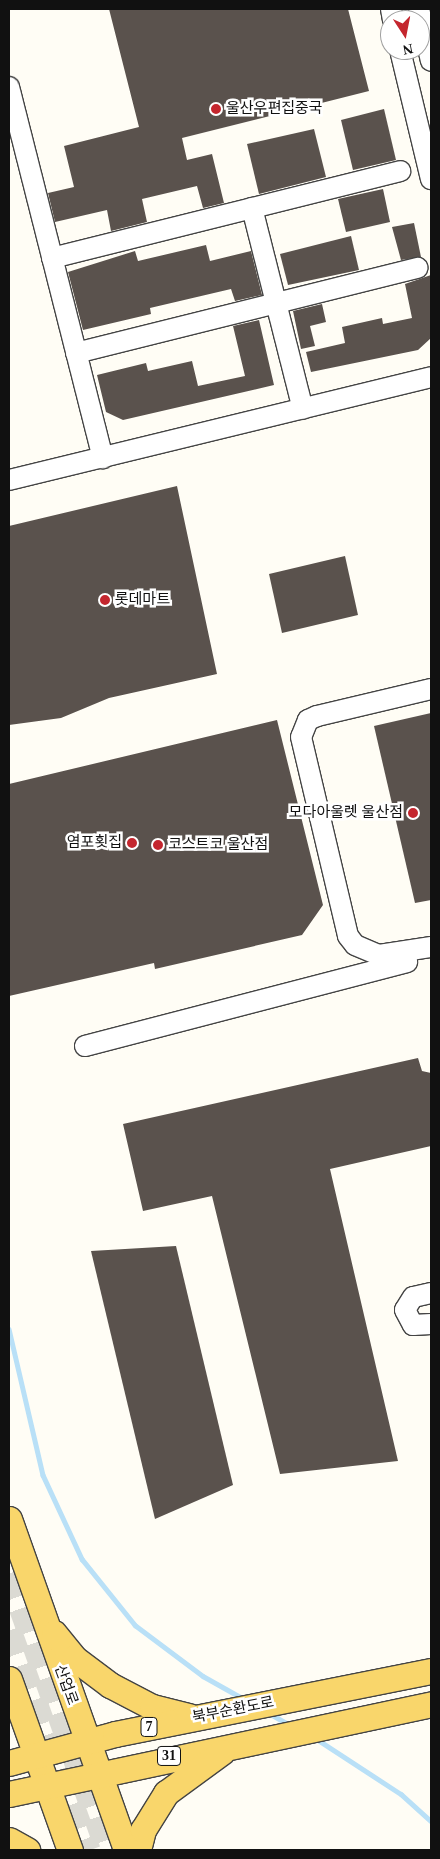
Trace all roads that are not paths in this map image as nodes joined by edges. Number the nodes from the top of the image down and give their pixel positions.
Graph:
1 (419, 9) edge
2 (402, 60) edge
3 (431, 61) edge
4 (9, 87) edge
5 (400, 170) dead end
6 (431, 180) edge
7 (252, 208) junction
8 (52, 258) junction
9 (418, 268) dead end
10 (277, 304) junction
11 (76, 353) junction
12 (431, 377) edge
13 (303, 409) junction
14 (103, 458) junction
15 (9, 480) edge
16 (431, 689) edge
17 (431, 947) edge
18 (431, 955) edge
19 (85, 1046) dead end
20 (431, 1293) edge
21 (431, 1324) edge
22 (9, 1519) edge
23 (37, 1606) junction
24 (431, 1671) edge
25 (9, 1679) edge
26 (431, 1704) edge
27 (204, 1716) junction
28 (248, 1740) junction
29 (86, 1741) junction
30 (35, 1755) junction
31 (9, 1763) edge
32 (98, 1772) junction
33 (46, 1784) junction
34 (9, 1794) edge
35 (9, 1840) edge
36 (27, 1850) edge
37 (70, 1850) edge
38 (126, 1850) edge
39 (138, 1850) edge

1 - 3 street
2 - 6 street
4 - 8 street
5 - 7 street
7 - 8 street
7 - 10 street
8 - 11 street
9 - 10 street
10 - 11 street
10 - 13 street
11 - 14 street
12 - 13 street
13 - 14 street
14 - 15 street
16 - 17 street
18 - 19 street
20 - 21 street
22 - 23 main road, 산업로
23 - 27 main road
23 - 29 main road, 산업로
24 - 27 main road, 북부순환도로
25 - 30 main road
26 - 28 main road, 31
27 - 29 main road, 북부순환도로 / 7
28 - 32 main road, 31
28 - 39 main road
29 - 30 main road, 북부순환도로 / 7
29 - 32 main road, 산업로
30 - 31 main road, 북부순환도로
30 - 33 main road
32 - 33 main road, 31
32 - 38 main road, 산업로
33 - 34 main road, 31
33 - 37 main road
35 - 36 main road

